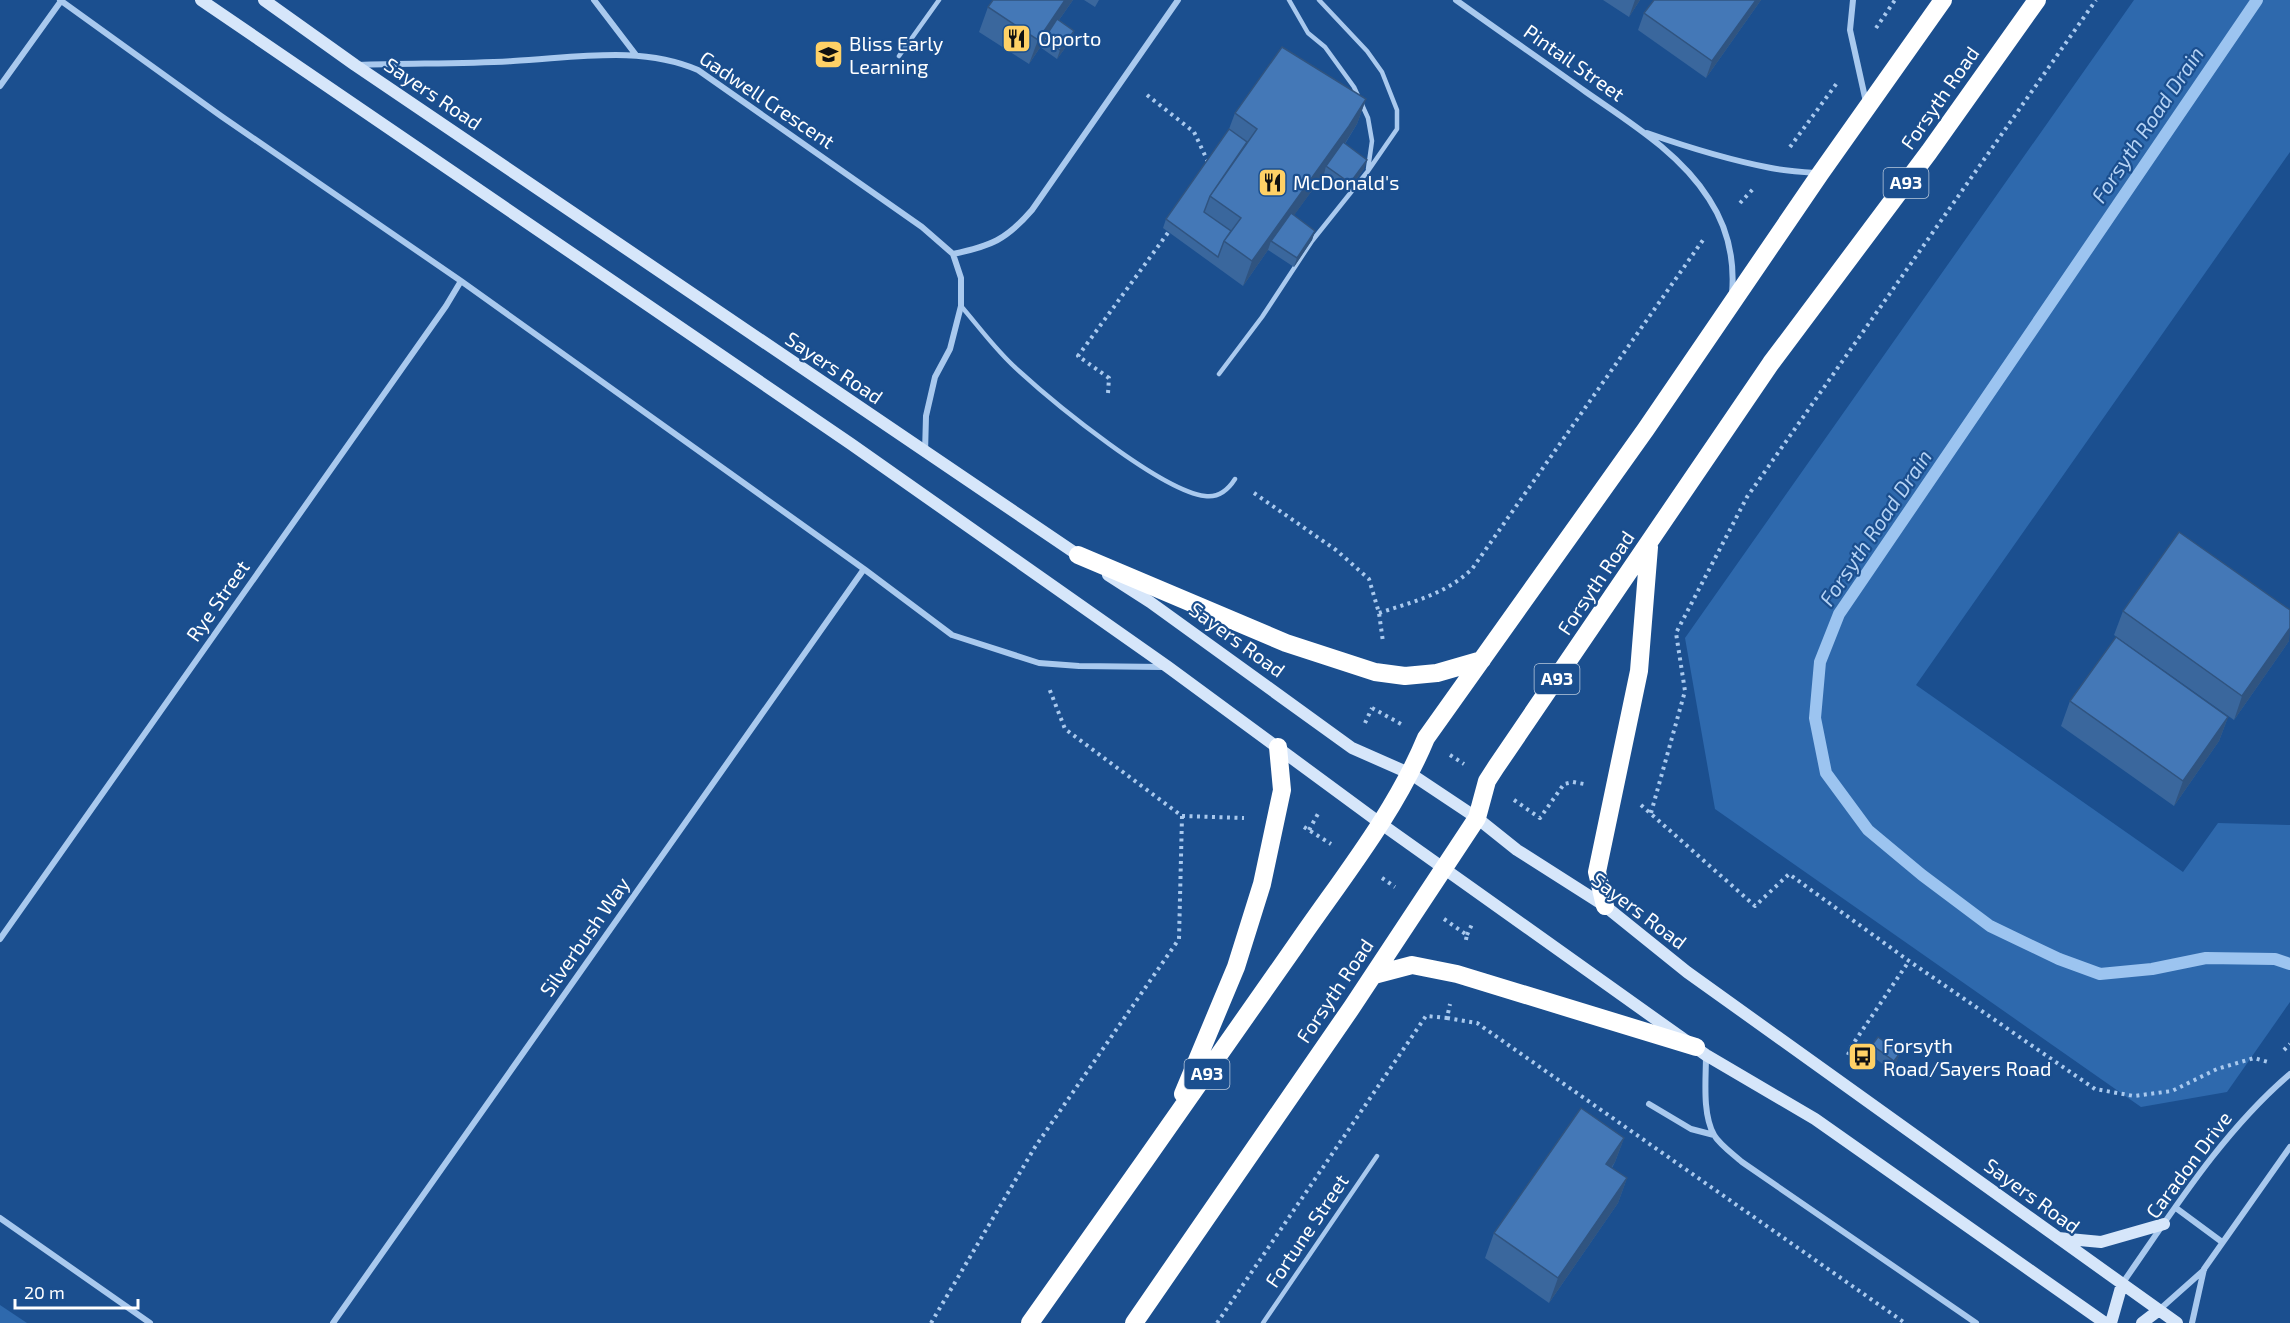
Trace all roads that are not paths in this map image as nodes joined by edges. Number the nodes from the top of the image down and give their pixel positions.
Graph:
1 (60, 0) edge
2 (201, 0) edge
3 (264, 0) edge
4 (594, 0) edge
5 (939, 0) edge
6 (1178, 0) edge
7 (1290, 0) edge
8 (1319, 0) edge
9 (1456, 0) edge
10 (1853, 0) edge
11 (1943, 0) edge
12 (2037, 0) edge
13 (636, 55) junction
14 (899, 56) dead end
15 (355, 65) junction
16 (0, 86) edge
17 (1867, 108) junction
18 (1643, 132) junction
19 (1368, 171) junction
20 (1820, 174) junction
21 (953, 254) junction
22 (461, 281) junction
23 (961, 306) junction
24 (1731, 306) junction
25 (1219, 374) dead end
26 (925, 453) junction
27 (1235, 479) road end
28 (1649, 545) junction
29 (1078, 555) junction
30 (864, 569) junction
31 (1482, 660) junction
32 (1168, 667) junction
33 (1278, 747) junction
34 (1411, 774) junction
35 (1477, 818) junction
36 (1380, 823) junction
37 (1444, 868) junction
38 (1605, 906) junction
39 (0, 939) edge
40 (1374, 975) junction
41 (1701, 1051) junction
42 (2290, 1074) edge
43 (1649, 1104) dead end
44 (1169, 1126) junction
45 (1714, 1135) junction
46 (2290, 1147) edge
47 (1377, 1156) dead end
48 (2176, 1208) junction
49 (0, 1218) edge
50 (2164, 1224) junction
51 (2056, 1238) junction
52 (2222, 1242) junction
53 (2204, 1269) junction
54 (2122, 1284) junction
55 (2159, 1310) junction
56 (150, 1323) edge
57 (333, 1323) edge
58 (1030, 1323) edge
59 (1134, 1323) edge
60 (1263, 1323) edge
61 (1976, 1323) edge
62 (2105, 1323) edge
63 (2112, 1323) edge
64 (2142, 1323) edge
65 (2177, 1323) edge
66 (2192, 1323) edge

1 - 16 street
1 - 22 street
2 - 32 main road
3 - 15 main road, Sayers Road
4 - 13 street
5 - 14 lane
6 - 21 street
7 - 19 lane
8 - 19 lane
9 - 18 street, Pintail Street
10 - 17 street
11 - 17 highway, A93
12 - 28 highway, Forsyth Road / A93
13 - 15 street, Gadwell Crescent
13 - 21 street, Gadwell Crescent
15 - 26 main road, Sayers Road
17 - 20 highway, A93
18 - 20 street, Pintail Street
18 - 24 street, Pintail Street
19 - 25 lane
20 - 24 highway, A93
21 - 23 street
22 - 30 street
22 - 39 street, Rye Street
23 - 26 street
23 - 27 lane
24 - 31 highway, A93
26 - 29 main road, Sayers Road
28 - 35 highway, Forsyth Road / A93
28 - 38 highway
29 - 31 highway
29 - 34 main road, Sayers Road
30 - 32 street
30 - 57 street, Silverbush Way
31 - 34 highway, A93
32 - 33 main road
33 - 36 main road
33 - 44 highway
34 - 35 main road, Sayers Road
34 - 36 highway, A93
35 - 37 highway, Forsyth Road / A93
35 - 38 main road, Sayers Road
36 - 37 main road
36 - 44 highway, A93
37 - 40 highway, Forsyth Road / A93
37 - 41 main road
38 - 51 main road, Sayers Road
40 - 41 highway
40 - 59 highway, Forsyth Road / A93
41 - 45 street
41 - 62 main road
42 - 48 street, Caradon Drive
43 - 45 street
44 - 58 highway, A93
45 - 61 street
46 - 52 street
47 - 60 lane, Fortune Street
48 - 50 street, Caradon Drive
48 - 52 street
49 - 56 street
50 - 51 main road
50 - 54 street, Caradon Drive
51 - 54 main road, Sayers Road
52 - 53 street
53 - 55 street
53 - 66 street
54 - 55 main road, Sayers Road
54 - 63 main road
55 - 64 main road
55 - 65 main road, Sayers Road

